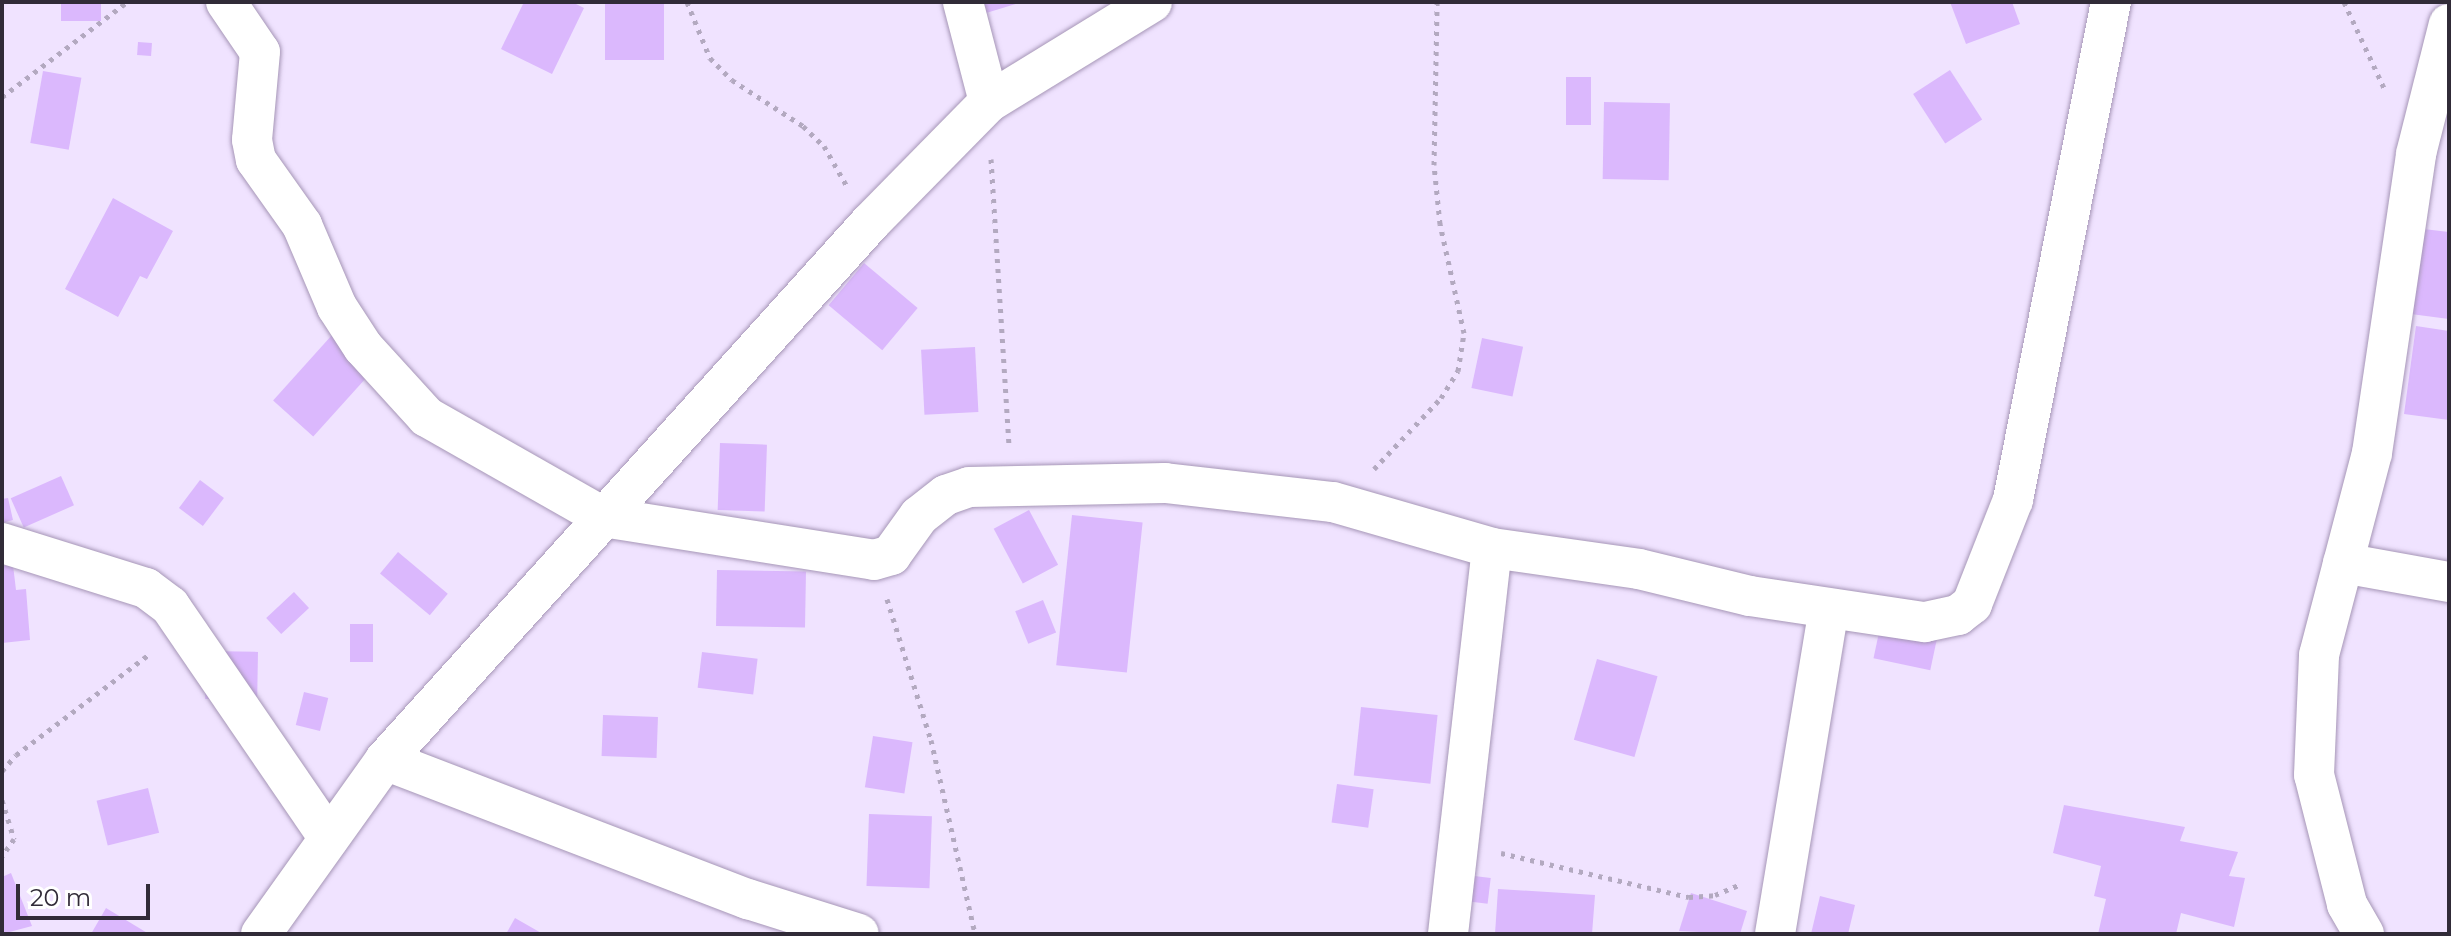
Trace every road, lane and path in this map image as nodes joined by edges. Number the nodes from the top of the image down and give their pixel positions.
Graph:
1 (127, 2) edge
2 (226, 2) edge
3 (687, 2) edge
4 (963, 2) edge
5 (1152, 2) edge
6 (1437, 2) edge
7 (2111, 2) edge
8 (2344, 2) edge
9 (2449, 24) edge
10 (2, 97) edge
11 (989, 102) junction
12 (2416, 154) junction
13 (870, 223) junction
14 (1011, 483) junction
15 (1333, 502) junction
16 (603, 517) junction
17 (2, 543) edge
18 (1492, 548) junction
19 (874, 560) junction
20 (2343, 563) junction
21 (2449, 582) edge
22 (1829, 608) junction
23 (184, 628) junction
24 (385, 760) junction
25 (2, 771) edge
26 (2, 800) edge
27 (329, 838) junction
28 (1461, 844) junction
29 (2, 856) edge
30 (1787, 864) junction
31 (267, 932) edge
32 (859, 934) edge
33 (975, 934) edge
34 (1448, 934) edge
35 (1775, 934) edge
36 (2364, 934) edge

1 - 10 path
2 - 16 street
3 - 13 path
4 - 11 street
5 - 11 street
6 - 15 path
7 - 22 street
8 - 12 path
9 - 12 street
11 - 13 street
11 - 14 path
12 - 20 street
13 - 16 street
14 - 15 street
14 - 19 street
15 - 18 street
16 - 19 street
16 - 24 street
17 - 23 street
18 - 22 street
18 - 28 street
19 - 33 path
20 - 21 street
20 - 36 street
22 - 30 street
23 - 25 path
23 - 27 street
24 - 27 street
24 - 32 street
26 - 29 path
27 - 31 street
28 - 30 path
28 - 34 street
30 - 35 street

